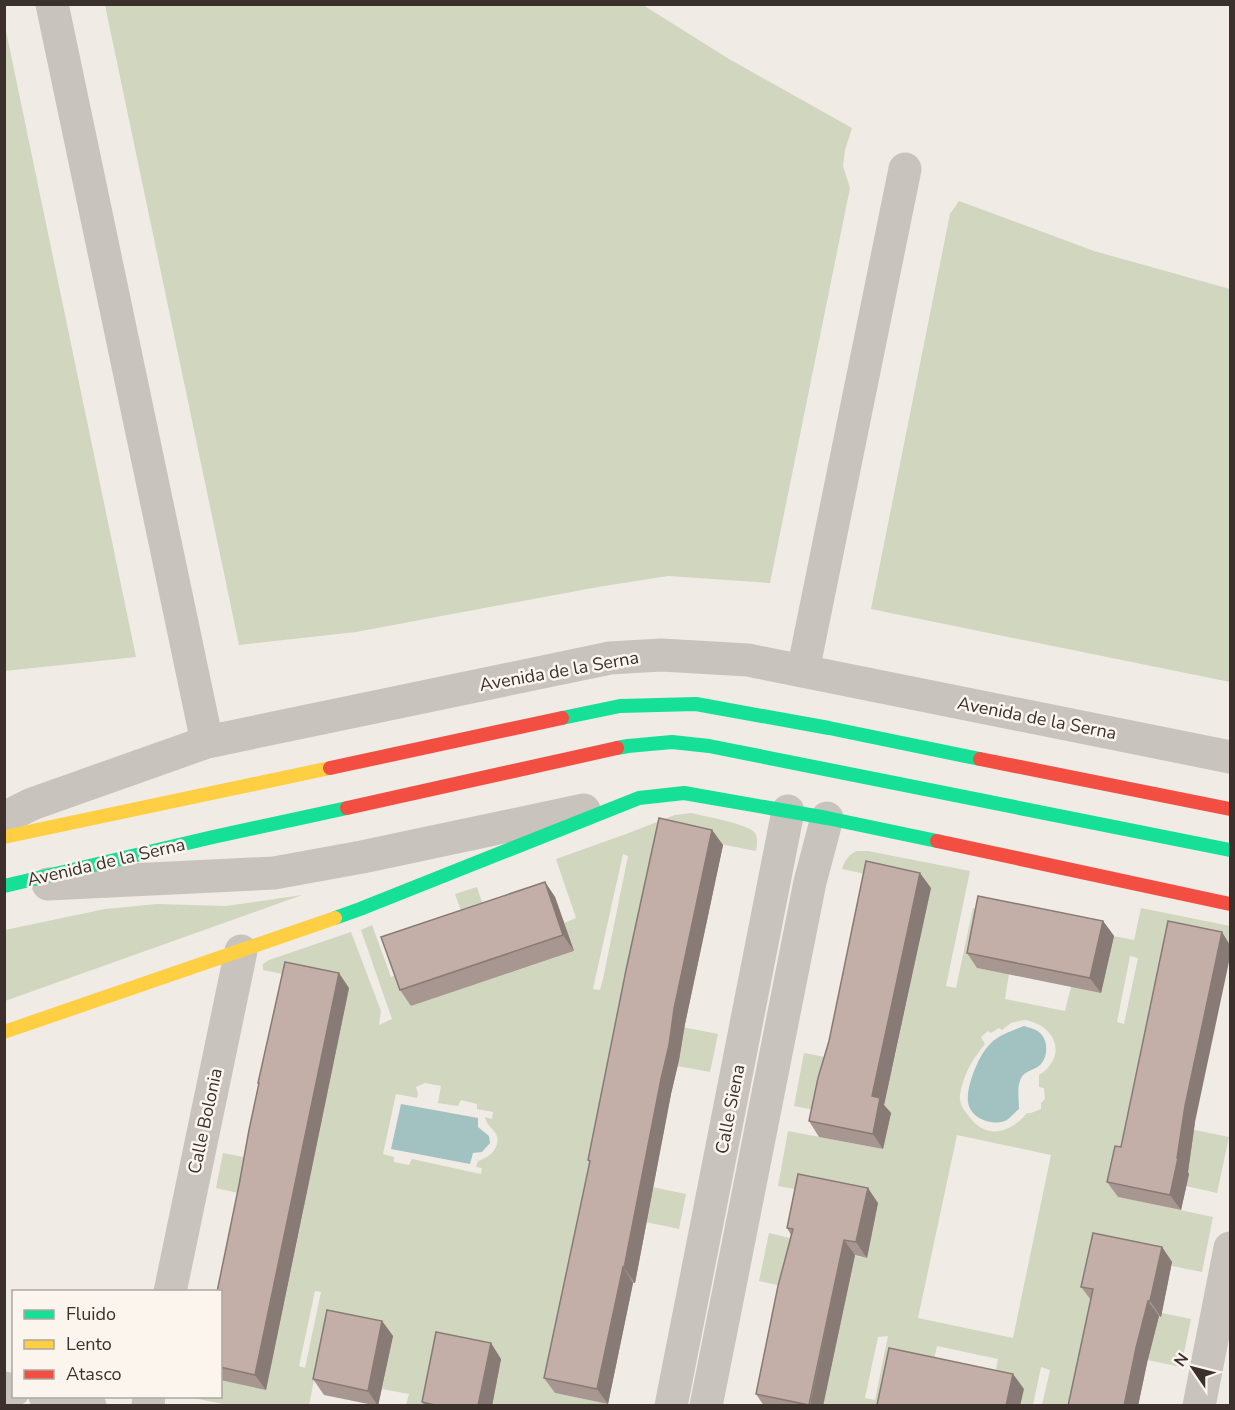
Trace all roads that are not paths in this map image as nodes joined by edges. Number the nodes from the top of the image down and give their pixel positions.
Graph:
1 (52, 4) edge
2 (905, 169) dead end
3 (803, 671) junction
4 (207, 742) junction
5 (1230, 757) edge
6 (639, 798) junction
7 (1230, 809) edge
8 (788, 812) junction
9 (4, 818) edge
10 (827, 818) junction
11 (4, 837) edge
12 (1230, 850) edge
13 (4, 886) edge
14 (1230, 904) edge
15 (241, 951) junction
16 (4, 1032) edge
17 (1230, 1248) edge
18 (170, 1290) edge
19 (54, 1398) edge
20 (90, 1406) edge
21 (671, 1406) edge
22 (706, 1406) edge
23 (1199, 1406) edge

1 - 4 street
2 - 3 street
3 - 4 street, Avenida de la Serna
3 - 5 street, Avenida de la Serna
4 - 9 street, Avenida de la Serna
6 - 8 main road, Avenida de la Serna
6 - 13 street, Avenida de la Serna
6 - 15 main road, Avenida de la Serna
7 - 11 main road
8 - 10 main road, Avenida de la Serna
8 - 21 street, Calle Siena
10 - 14 main road, Avenida de la Serna
10 - 22 street, Calle Siena
12 - 13 main road, Avenida de la Serna
15 - 16 main road, Avenida de la Serna
15 - 18 street, Calle Bolonia
17 - 23 street
19 - 20 street

